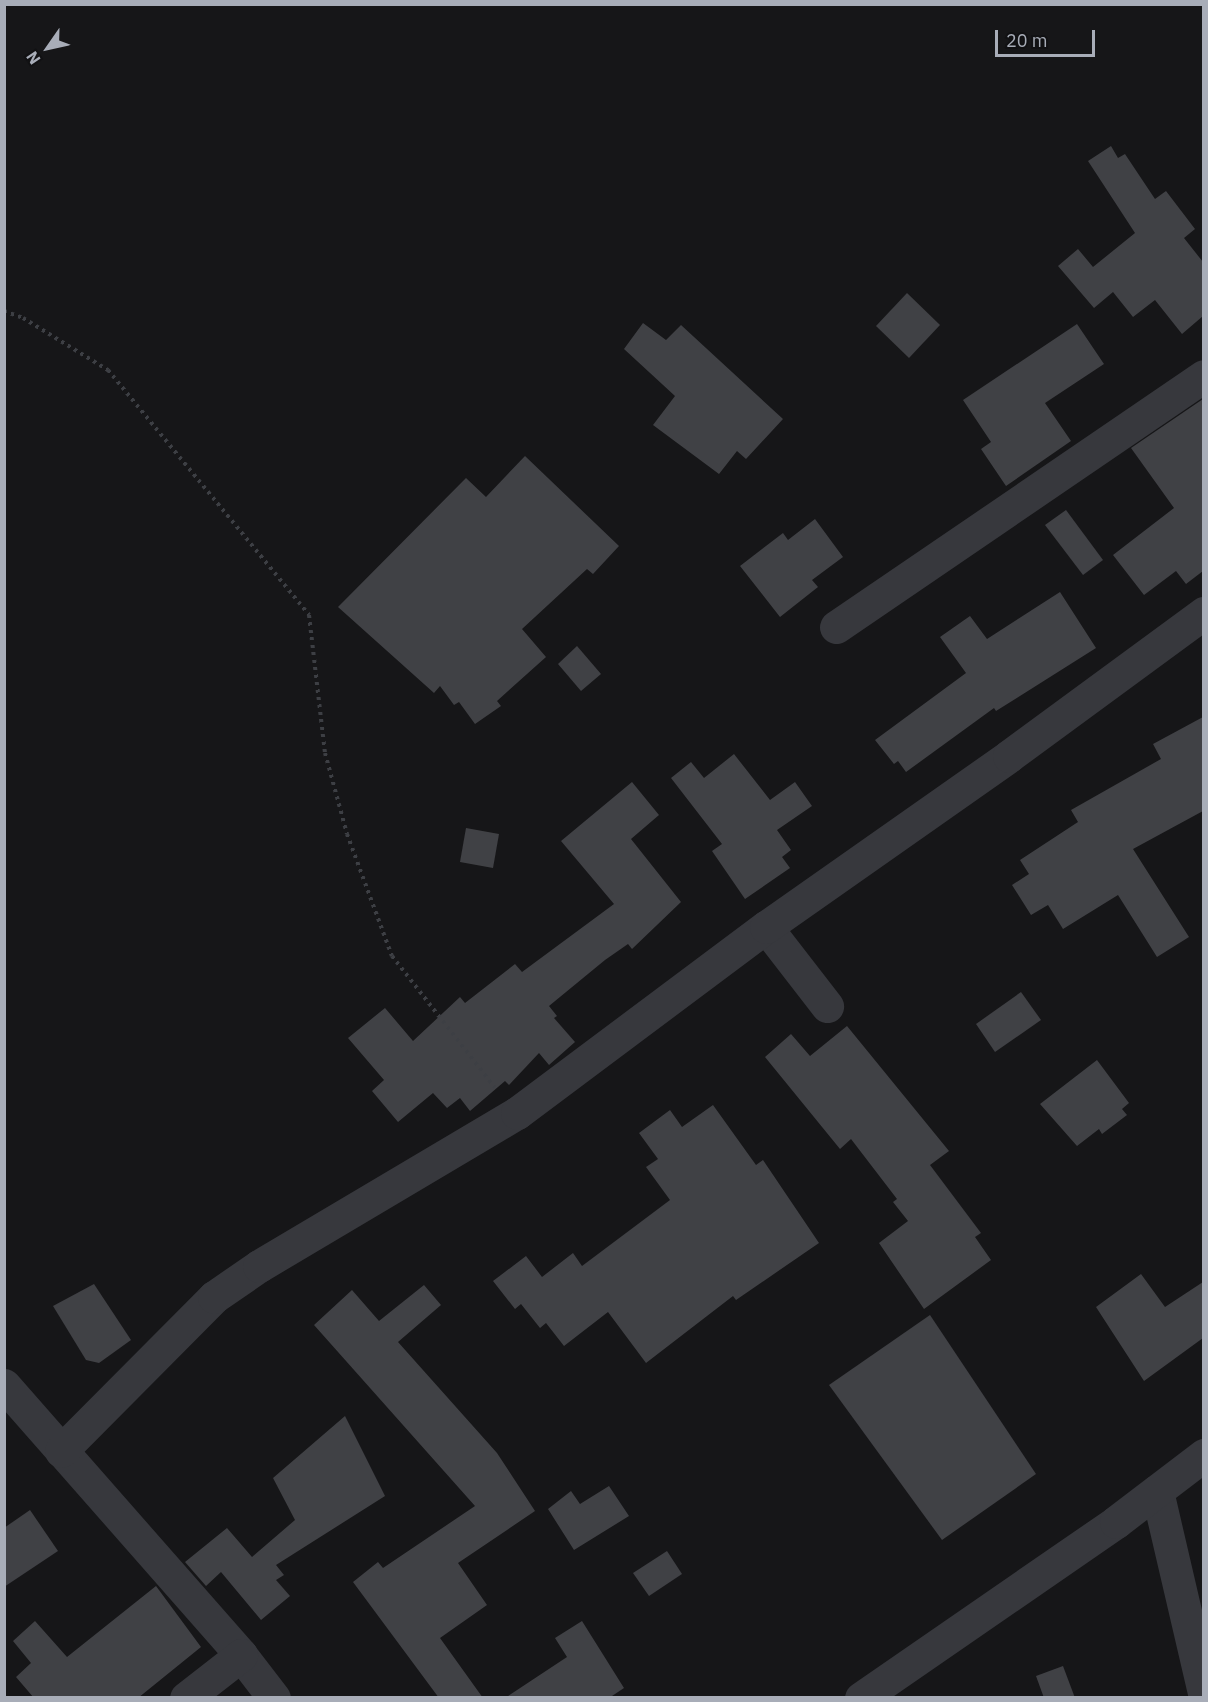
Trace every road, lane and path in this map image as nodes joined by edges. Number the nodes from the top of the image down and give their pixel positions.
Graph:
1 (4, 311) edge
2 (1203, 376) edge
3 (1203, 613) edge
4 (836, 627) dead end
5 (766, 927) junction
6 (827, 1006) dead end
7 (517, 1113) junction
8 (4, 1385) edge
9 (61, 1451) junction
10 (1203, 1455) edge
11 (1157, 1491) junction
12 (241, 1655) junction
13 (1203, 1693) edge
14 (186, 1698) edge
15 (274, 1698) edge
16 (861, 1698) edge

1 - 7 path
2 - 4 street
3 - 5 street
5 - 6 street
5 - 7 street
7 - 9 street
8 - 9 street
9 - 12 street
10 - 11 street
11 - 13 street
11 - 16 street
12 - 14 street
12 - 15 street

